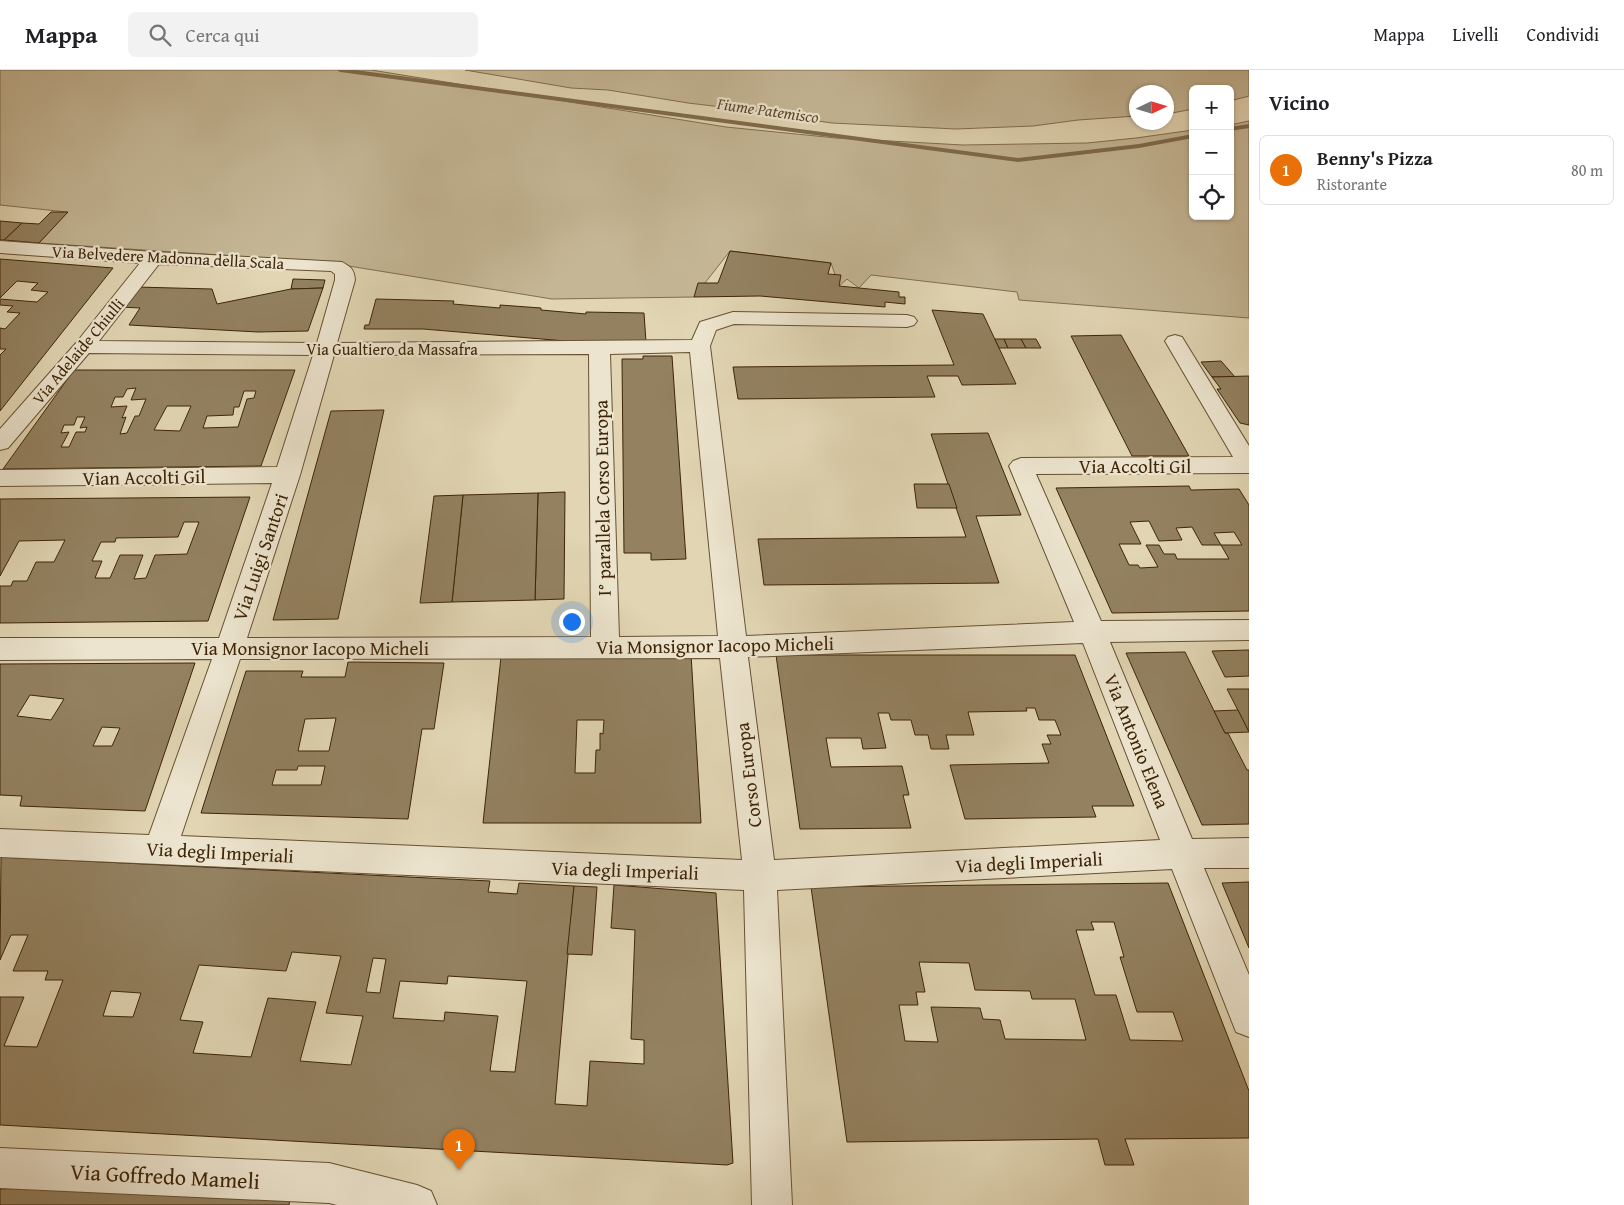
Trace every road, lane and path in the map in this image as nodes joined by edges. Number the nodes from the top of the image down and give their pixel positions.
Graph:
1 (0, 247) edge
2 (154, 258) junction
3 (335, 266) joint
4 (907, 321) dead end
5 (1175, 341) dead end
6 (700, 346) junction
7 (83, 347) junction
8 (326, 349) junction
9 (599, 349) junction
10 (0, 443) edge
11 (1249, 465) edge
12 (1021, 466) joint
13 (288, 475) junction
14 (0, 478) edge
15 (1249, 630) edge
16 (1092, 632) junction
17 (605, 647) junction
18 (733, 647) junction
19 (229, 648) junction
20 (0, 649) edge
21 (0, 843) edge
22 (160, 850) junction
23 (1183, 854) junction
24 (1249, 854) edge
25 (760, 876) junction
26 (1249, 1019) edge
27 (0, 1168) edge
28 (417, 1205) edge
29 (772, 1205) edge

1 - 2 street, Via Belvedere Madonna della Scala
2 - 3 street, Via Belvedere Madonna della Scala
2 - 7 street, Via Adelaide Chiulli
3 - 8 street, Via Luigi Santori
4 - 6 street
5 - 11 street
6 - 9 street, Via Gualtiero da Massafra
6 - 18 street, Corso Europa
7 - 8 street, Via Gualtiero da Massafra
7 - 10 street, Via Adelaide Chiulli
8 - 9 street, Via Gualtiero da Massafra
8 - 13 street, Via Luigi Santori
9 - 17 street, I° parallela Corso Europa
11 - 12 street, Via Accolti Gil
12 - 16 street, Via Antonio Elena
13 - 14 street, Vian Accolti Gil
13 - 19 street, Via Luigi Santori
15 - 16 street, Via Monsignor Iacopo Micheli
16 - 18 street, Via Monsignor Iacopo Micheli
16 - 23 street, Via Antonio Elena
17 - 18 street, Via Monsignor Iacopo Micheli
17 - 19 street, Via Monsignor Iacopo Micheli
18 - 25 street, Corso Europa
19 - 20 street, Via Monsignor Iacopo Micheli
19 - 22 street, Via Luigi Santori
21 - 22 street, Via degli Imperiali
22 - 25 street, Via degli Imperiali
23 - 24 street, Via degli Imperiali
23 - 25 street, Via degli Imperiali
23 - 26 street, Via Antonio Elena
25 - 29 street, Corso Europa
27 - 28 street, Via Goffredo Mameli

